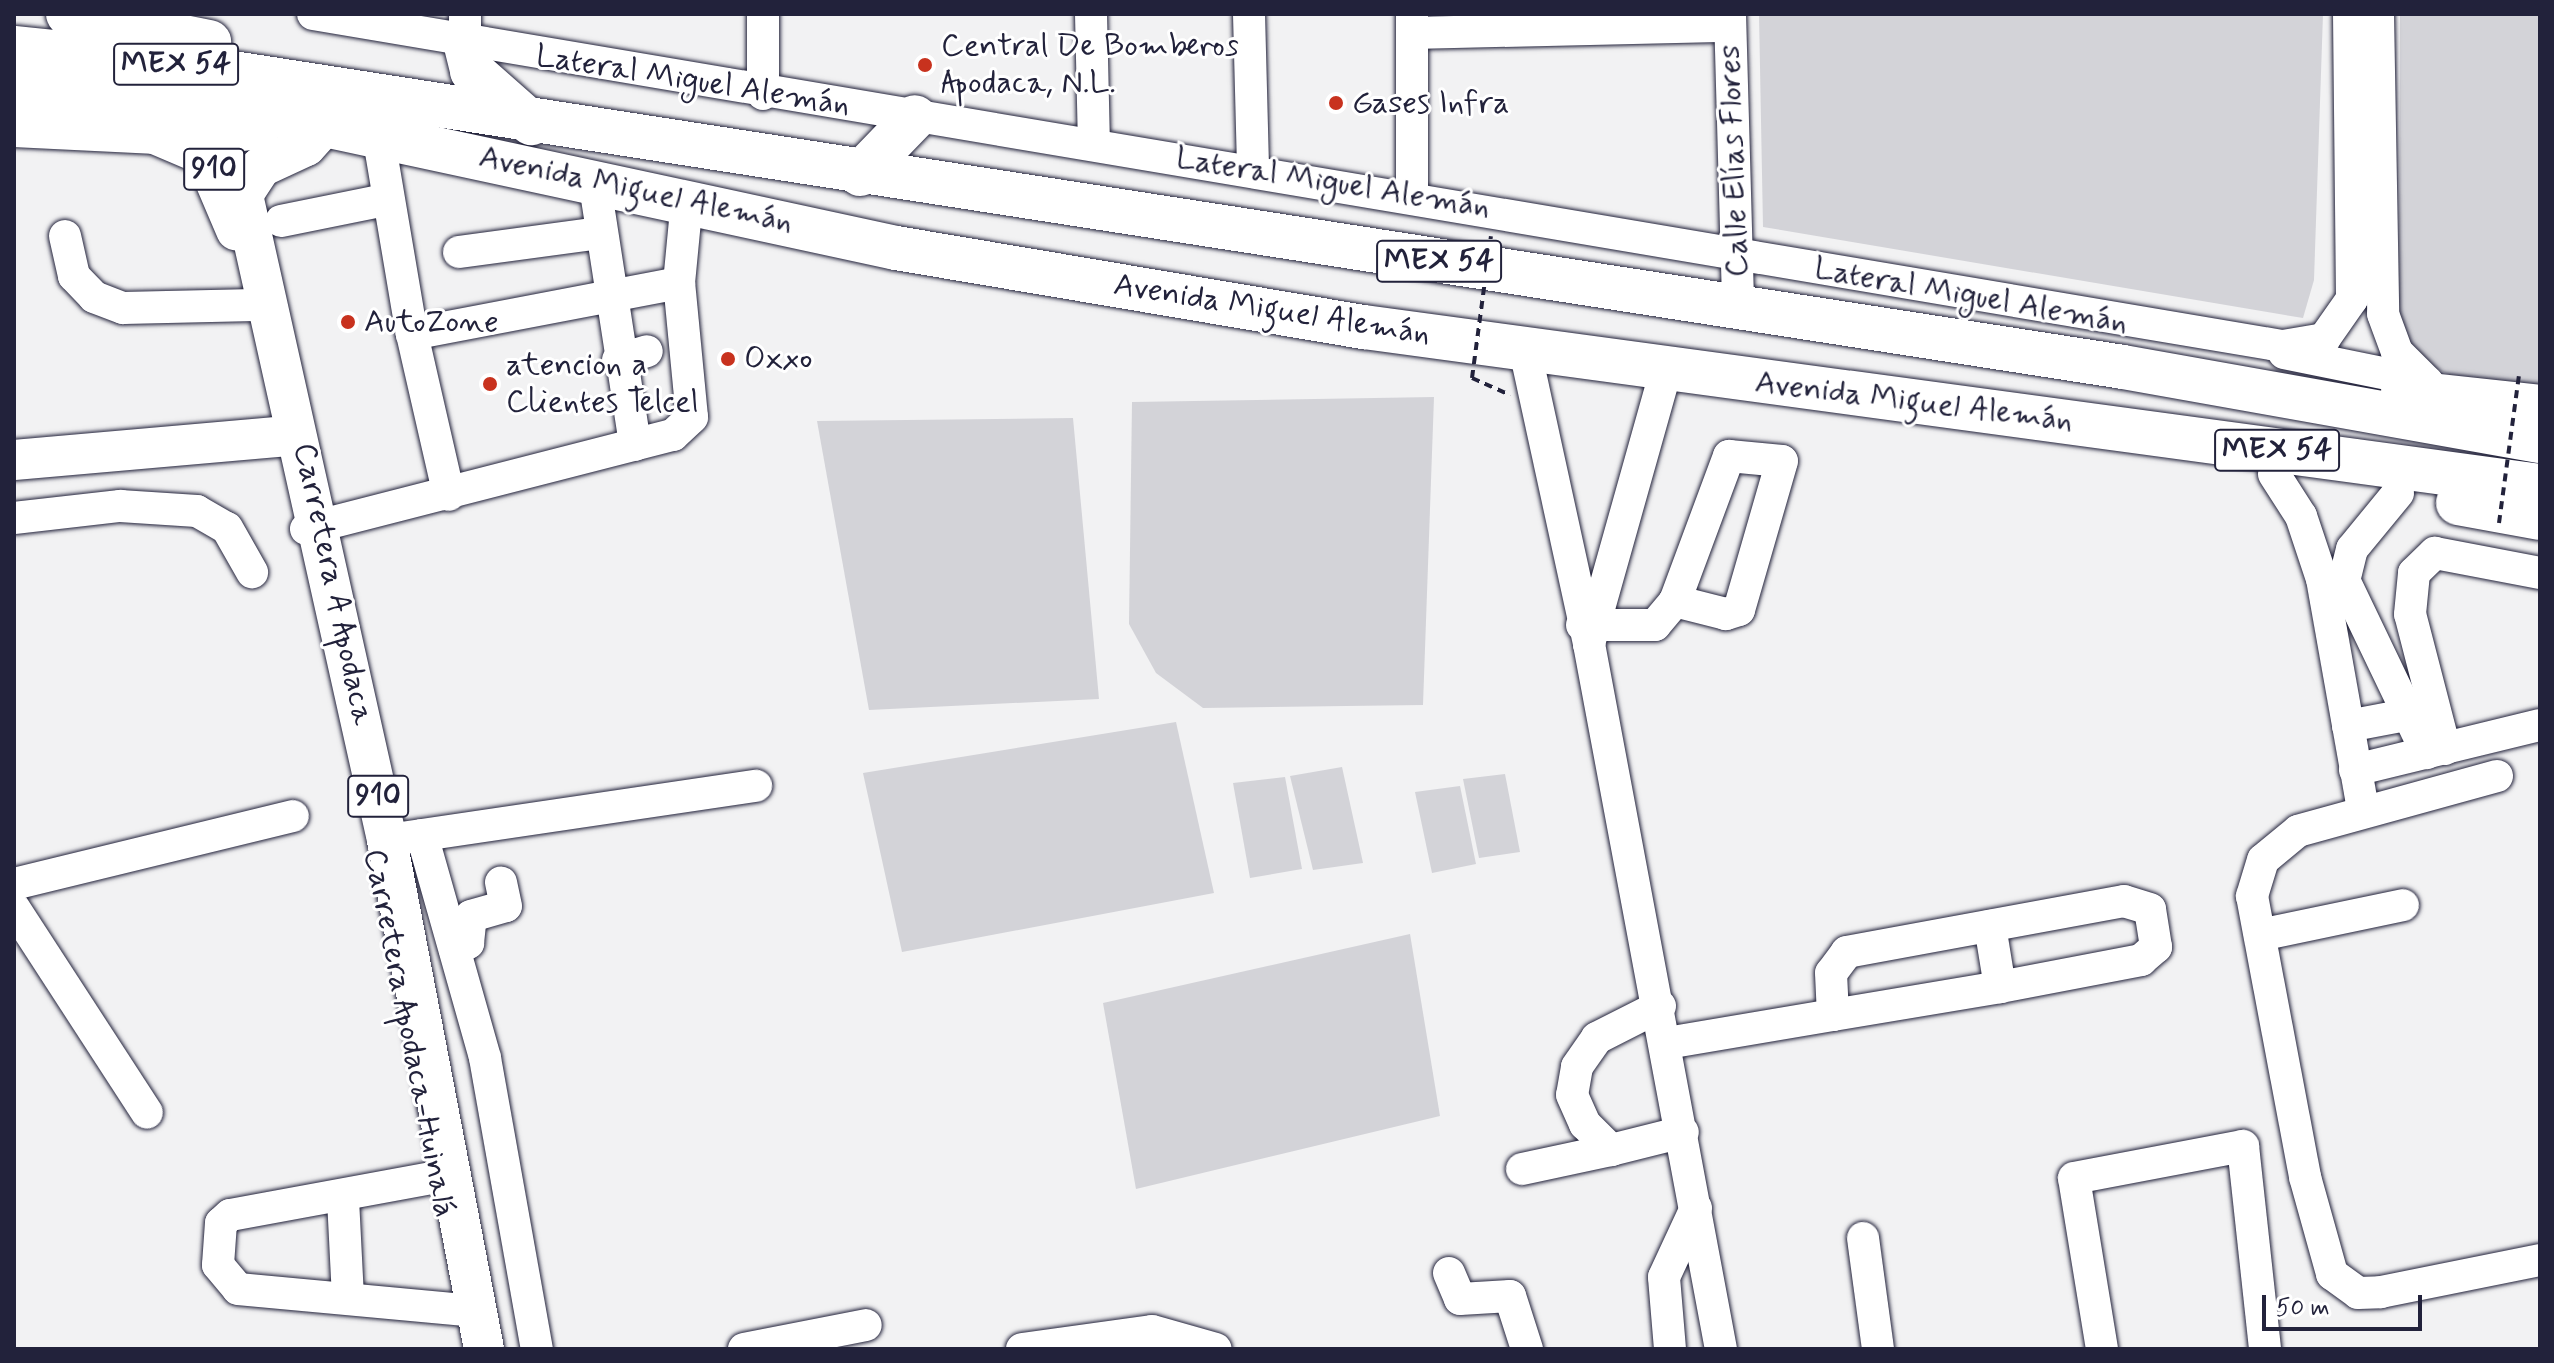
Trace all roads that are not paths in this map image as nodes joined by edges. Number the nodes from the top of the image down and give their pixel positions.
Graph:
1 (68, 14) edge
2 (763, 14) edge
3 (1091, 14) edge
4 (1249, 14) edge
5 (2349, 14) edge
6 (2378, 14) edge
7 (329, 15) edge
8 (1730, 20) edge
9 (1412, 23) edge
10 (465, 28) edge
11 (14, 48) edge
12 (14, 82) edge
13 (763, 94) junction
14 (412, 105) junction
15 (331, 108) junction
16 (283, 116) junction
17 (915, 117) junction
18 (531, 123) junction
19 (14, 125) edge
20 (143, 132) junction
21 (378, 134) junction
22 (1094, 144) junction
23 (1253, 170) junction
24 (860, 174) junction
25 (594, 179) junction
26 (1412, 195) junction
27 (385, 200) junction
28 (687, 200) junction
29 (600, 233) junction
30 (65, 236) dead end
31 (259, 238) junction
32 (459, 252) dead end
33 (1737, 256) junction
34 (679, 283) junction
35 (610, 297) junction
36 (255, 305) junction
37 (1738, 309) junction
38 (2175, 331) junction
39 (412, 334) junction
40 (655, 349) junction
41 (1525, 350) junction
42 (2123, 367) junction
43 (1666, 370) junction
44 (2428, 383) junction
45 (2529, 392) edge
46 (2476, 397) junction
47 (2114, 427) junction
48 (288, 436) junction
49 (2540, 441) edge
50 (635, 445) junction
51 (14, 460) edge
52 (2274, 474) junction
53 (2540, 486) edge
54 (2398, 493) junction
55 (449, 495) junction
56 (14, 518) edge
57 (2519, 520) edge
58 (313, 528) junction
59 (252, 572) dead end
60 (2540, 573) edge
61 (2333, 580) junction
62 (1675, 601) junction
63 (1589, 631) junction
64 (2406, 715) junction
65 (2348, 726) junction
66 (2537, 733) edge
67 (2436, 751) junction
68 (2355, 770) junction
69 (2497, 776) dead end
70 (756, 786) dead end
71 (2363, 810) junction
72 (293, 816) dead end
73 (394, 839) junction
74 (501, 883) dead end
75 (14, 884) edge
76 (2403, 905) dead end
77 (14, 908) edge
78 (1990, 926) junction
79 (2260, 935) junction
80 (455, 950) junction
81 (2000, 987) junction
82 (1660, 1006) junction
83 (1833, 1015) junction
84 (1667, 1043) junction
85 (147, 1113) dead end
86 (1683, 1132) junction
87 (1611, 1150) junction
88 (1522, 1169) dead end
89 (437, 1177) junction
90 (343, 1199) junction
91 (1696, 1208) junction
92 (1863, 1238) dead end
93 (2540, 1260) edge
94 (1449, 1273) dead end
95 (348, 1297) junction
96 (463, 1310) junction
97 (866, 1325) dead end
98 (471, 1349) edge
99 (484, 1349) edge
100 (537, 1349) edge
101 (744, 1349) edge
102 (1022, 1349) edge
103 (1216, 1349) edge
104 (1527, 1349) edge
105 (1670, 1349) edge
106 (1721, 1349) edge
107 (1878, 1349) edge
108 (2102, 1349) edge
109 (2265, 1349) edge

1 - 14 highway
2 - 13 street
3 - 22 street
4 - 23 street
5 - 38 street, Lateral Miguel Alemán
6 - 44 street
7 - 10 street, Lateral Miguel Alemán
8 - 9 street
8 - 33 street, Calle Elías Flores
9 - 26 street
10 - 13 street, Lateral Miguel Alemán
10 - 18 highway
11 - 15 highway, Avenida Miguel Alemán / MEX 54
12 - 16 highway, Avenida Miguel Alemán / MEX 54
13 - 17 street, Lateral Miguel Alemán
14 - 15 highway, Avenida Miguel Alemán / MEX 54
14 - 18 highway, Avenida Miguel Alemán / MEX 54
15 - 16 highway, Avenida Miguel Alemán / MEX 54
15 - 21 highway, Avenida Miguel Alemán / MEX 54
15 - 31 main road, 910
16 - 20 highway
17 - 22 street, Lateral Miguel Alemán
17 - 24 highway
18 - 24 highway, Avenida Miguel Alemán / MEX 54
19 - 20 highway
20 - 31 main road, 910
21 - 25 highway, Avenida Miguel Alemán / MEX 54
21 - 27 street
22 - 23 street, Lateral Miguel Alemán
23 - 26 street, Lateral Miguel Alemán
24 - 37 highway, Avenida Miguel Alemán / MEX 54
25 - 28 highway, Avenida Miguel Alemán / MEX 54
25 - 29 street
26 - 33 street, Lateral Miguel Alemán
27 - 31 street
27 - 39 street
28 - 34 street
28 - 41 highway, Avenida Miguel Alemán / MEX 54
29 - 32 street
29 - 35 street
30 - 36 street
31 - 36 main road, Carretera Apodaca-Huinalá / 910
31 - 58 main road, Carretera A Apodaca / 910
33 - 37 street, Calle Elías Flores
33 - 38 street, Lateral Miguel Alemán
34 - 35 street
34 - 40 street
35 - 39 street
35 - 40 street
36 - 48 main road, Carretera Apodaca-Huinalá / 910
37 - 42 highway, Avenida Miguel Alemán / MEX 54
38 - 44 street
39 - 55 street
40 - 50 street
40 - 50 street
41 - 43 highway, Avenida Miguel Alemán / MEX 54
41 - 63 street
42 - 46 highway
42 - 49 highway, Avenida Miguel Alemán / MEX 54
43 - 47 highway, Avenida Miguel Alemán / MEX 54
43 - 63 street
44 - 46 street
45 - 46 highway
47 - 52 highway
47 - 53 highway, Avenida Miguel Alemán / MEX 54
48 - 51 main road
48 - 58 main road, Carretera Apodaca-Huinalá / 910
50 - 55 street
52 - 54 highway
52 - 61 street
54 - 57 highway
54 - 61 street
55 - 58 street
56 - 59 street
58 - 73 main road, Carretera Apodaca-Huinalá / 910
60 - 67 street
61 - 64 street
61 - 65 street
62 - 62 street
62 - 63 street
63 - 82 street
64 - 65 street
64 - 67 street
65 - 68 street
66 - 67 street
67 - 68 street
68 - 71 street
69 - 71 street
70 - 73 street
71 - 79 street
72 - 75 street
73 - 80 street
73 - 89 main road, Carretera Apodaca-Huinalá / 910
73 - 99 main road, 910
74 - 80 street
76 - 79 street
77 - 85 street
78 - 81 street
78 - 81 street
78 - 83 street
79 - 93 street
80 - 100 street
81 - 83 street
82 - 84 street
82 - 87 street
83 - 84 street
84 - 86 street
86 - 87 street
86 - 91 street
87 - 88 street
89 - 90 street
89 - 96 main road, Carretera Apodaca-Huinalá / 910
90 - 95 street
90 - 95 street
91 - 105 street
91 - 106 street
92 - 107 street
94 - 104 street
95 - 96 street
96 - 98 main road, Carretera Apodaca-Huinalá / 910
97 - 101 street
102 - 103 street
108 - 109 street

